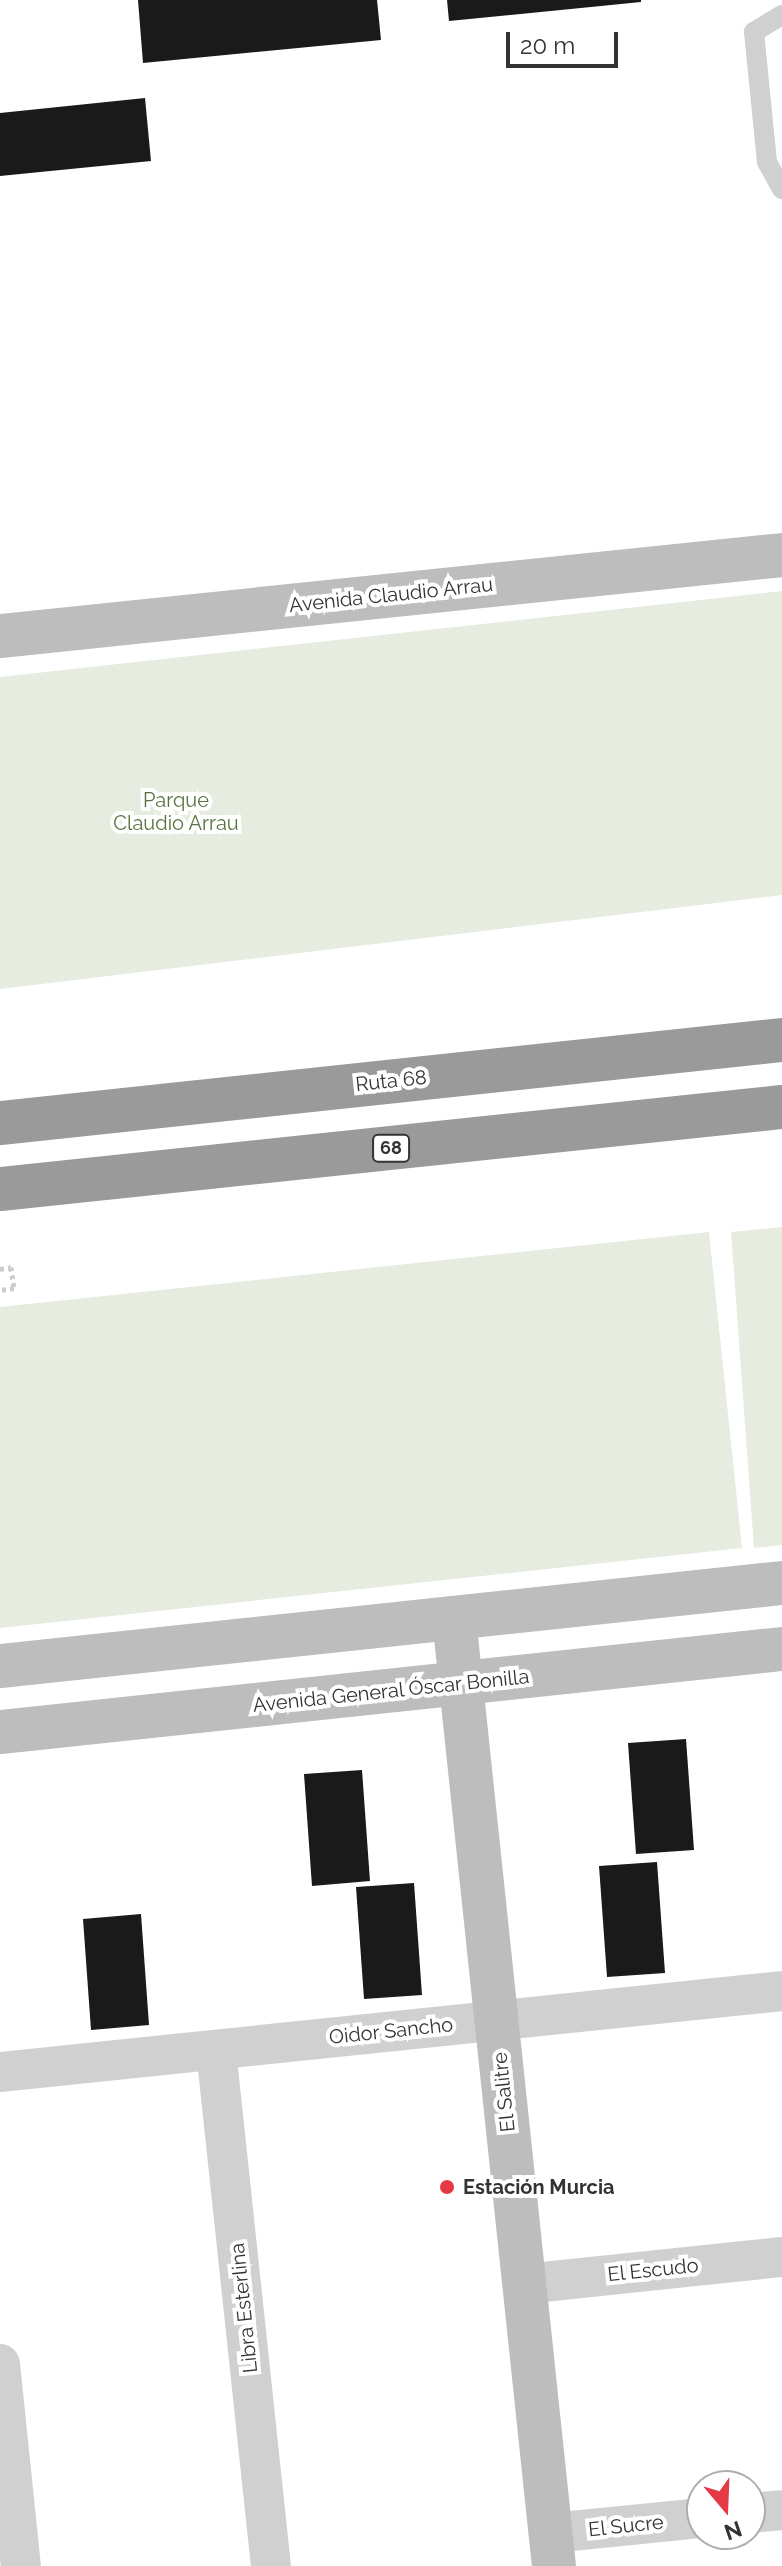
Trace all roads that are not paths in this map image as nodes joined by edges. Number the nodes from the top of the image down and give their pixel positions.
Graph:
1 (782, 15) edge
2 (782, 189) edge
3 (782, 555) edge
4 (0, 636) edge
5 (782, 1040) edge
6 (782, 1107) edge
7 (0, 1123) edge
8 (0, 1189) edge
9 (782, 1583) edge
10 (454, 1618) junction
11 (782, 1649) edge
12 (0, 1666) edge
13 (460, 1683) junction
14 (0, 1732) edge
15 (782, 1991) edge
16 (496, 2021) junction
17 (216, 2050) junction
18 (0, 2072) edge
19 (782, 2257) edge
20 (524, 2284) junction
21 (0, 2364) edge
22 (686, 2521) edge
23 (552, 2550) edge
24 (21, 2566) edge
25 (271, 2566) edge

1 - 2 lane
3 - 4 street, Avenida Claudio Arrau
5 - 7 highway, Ruta 68
6 - 8 highway, 68
9 - 10 street
10 - 12 street
10 - 13 street, El Salitre
11 - 13 street, Avenida General Óscar Bonilla
13 - 14 street, Avenida General Óscar Bonilla
13 - 16 street, El Salitre
15 - 16 street, Oidor Sancho
16 - 17 street, Oidor Sancho
16 - 20 street, El Salitre
17 - 18 street, Oidor Sancho
17 - 25 street, Libra Esterlina
19 - 20 street, El Escudo
20 - 23 street, El Salitre
21 - 24 street
22 - 23 street, El Sucre

